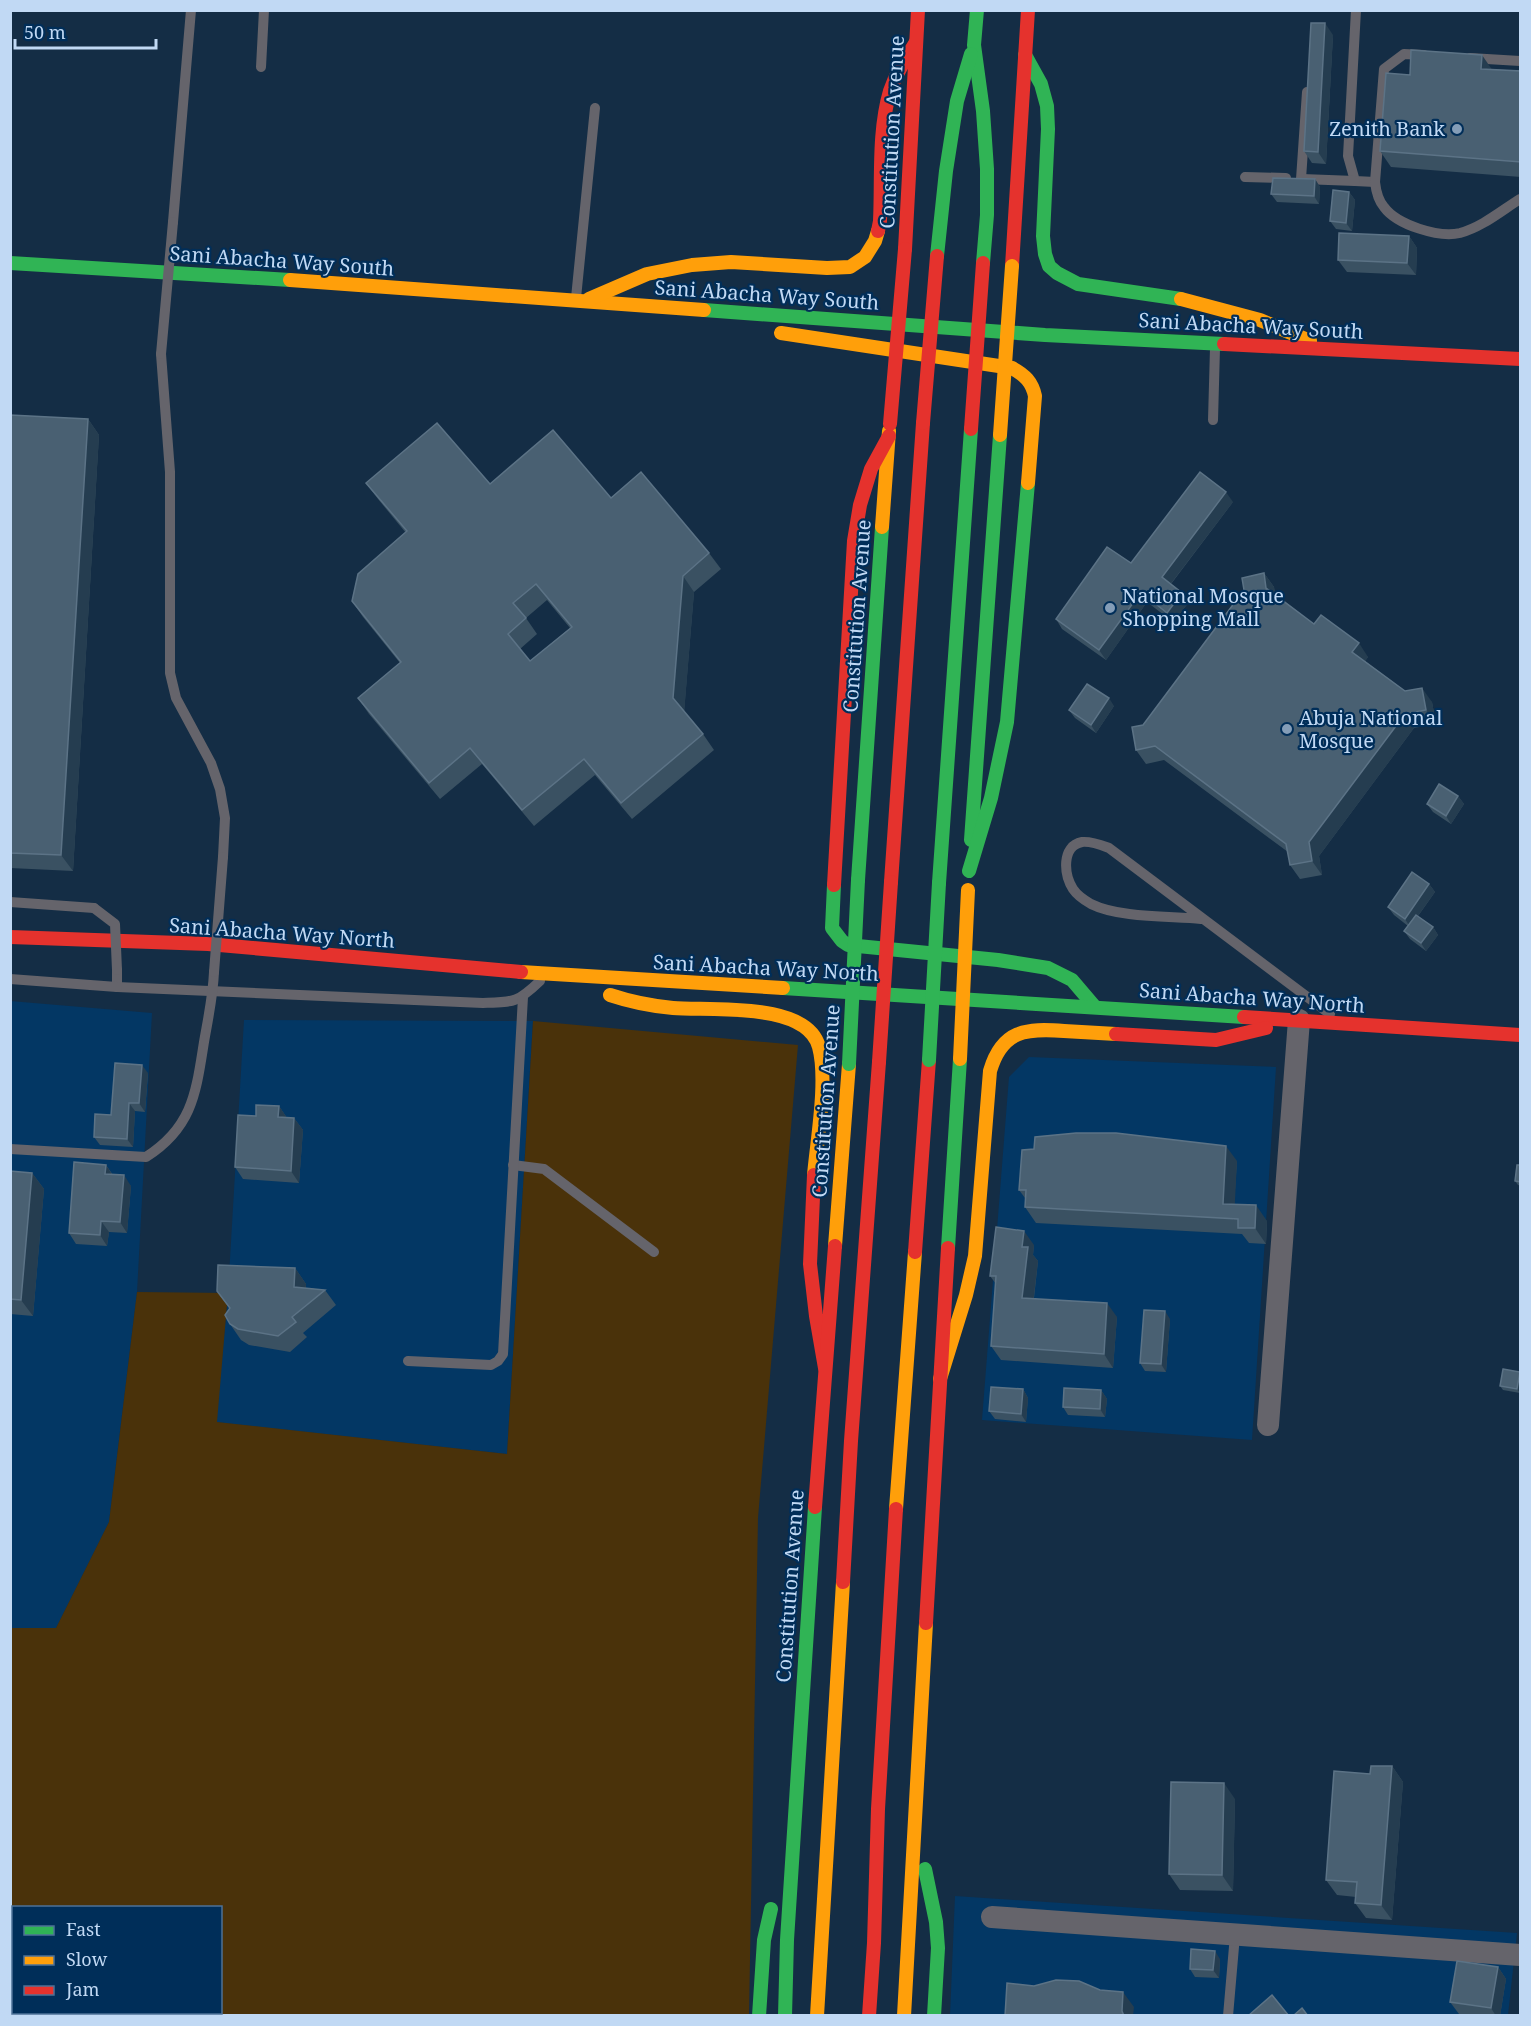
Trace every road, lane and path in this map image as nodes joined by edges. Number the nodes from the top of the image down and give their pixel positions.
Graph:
1 (191, 10) edge
2 (264, 10) edge
3 (977, 10) edge
4 (1028, 10) edge
5 (1039, 10) edge
6 (1356, 10) edge
7 (916, 14) edge
8 (1027, 30) junction
9 (916, 42) junction
10 (974, 45) junction
11 (1025, 55) junction
12 (1439, 56) edge
13 (1462, 57) edge
14 (1521, 61) edge
15 (261, 67) dead end
16 (1308, 78) edge
17 (595, 108) dead end
18 (1245, 177) dead end
19 (1301, 179) junction
20 (1355, 181) junction
21 (1375, 182) junction
22 (1521, 199) edge
23 (10, 263) edge
24 (580, 301) junction
25 (746, 313) junction
26 (1215, 345) junction
27 (1334, 350) junction
28 (1521, 359) edge
29 (1213, 420) dead end
30 (889, 430) junction
31 (969, 871) junction
32 (10, 902) edge
33 (1201, 919) junction
34 (10, 937) edge
35 (546, 974) junction
36 (571, 976) junction
37 (10, 979) edge
38 (117, 987) junction
39 (213, 992) junction
40 (523, 997) junction
41 (1095, 1007) junction
42 (1299, 1020) junction
43 (1342, 1023) junction
44 (1521, 1035) edge
45 (10, 1149) edge
46 (513, 1165) junction
47 (654, 1252) dead end
48 (408, 1361) dead end
49 (825, 1368) junction
50 (939, 1379) junction
51 (1268, 1425) dead end
52 (916, 1815) junction
53 (793, 1842) junction
54 (992, 1917) dead end
55 (1235, 1935) junction
56 (1521, 1955) edge
57 (759, 2016) edge
58 (785, 2016) edge
59 (817, 2016) edge
60 (869, 2016) edge
61 (904, 2016) edge
62 (934, 2016) edge
63 (1228, 2016) edge

1 - 39 lane, bridge
2 - 15 lane
3 - 10 main road
4 - 8 main road
5 - 8 main road
6 - 20 lane
7 - 9 main road, Constitution Avenue
8 - 11 main road
9 - 24 main road
9 - 30 main road, Constitution Avenue, bridge
10 - 59 main road, bridge
10 - 60 main road, bridge
11 - 27 main road
11 - 31 main road, bridge
12 - 21 lane
13 - 14 lane
16 - 19 lane
17 - 24 lane
18 - 19 lane
19 - 20 lane
20 - 21 lane
21 - 22 lane
23 - 24 main road, Sani Abacha Way South
24 - 25 main road, Sani Abacha Way South
25 - 26 main road, Sani Abacha Way South
25 - 31 main road
26 - 27 main road, Sani Abacha Way South
26 - 29 lane
27 - 28 main road, Sani Abacha Way South
30 - 41 main road
30 - 49 main road, Constitution Avenue, bridge
31 - 50 main road, bridge
32 - 38 lane, bridge
33 - 33 lane
33 - 43 lane
34 - 35 main road, Sani Abacha Way North
35 - 36 main road, Sani Abacha Way North
35 - 40 lane
36 - 41 main road, Sani Abacha Way North
36 - 49 main road
37 - 38 lane
38 - 39 lane
39 - 40 lane
39 - 45 lane
40 - 46 lane
41 - 42 main road, Sani Abacha Way North
42 - 43 main road, Sani Abacha Way North
42 - 50 main road
42 - 51 street
43 - 44 main road, Sani Abacha Way North
46 - 47 lane
46 - 48 lane
49 - 53 main road, Constitution Avenue
50 - 52 main road
52 - 61 main road
52 - 62 main road
53 - 57 main road
53 - 58 main road, Constitution Avenue
54 - 55 street
55 - 56 street
55 - 63 lane

